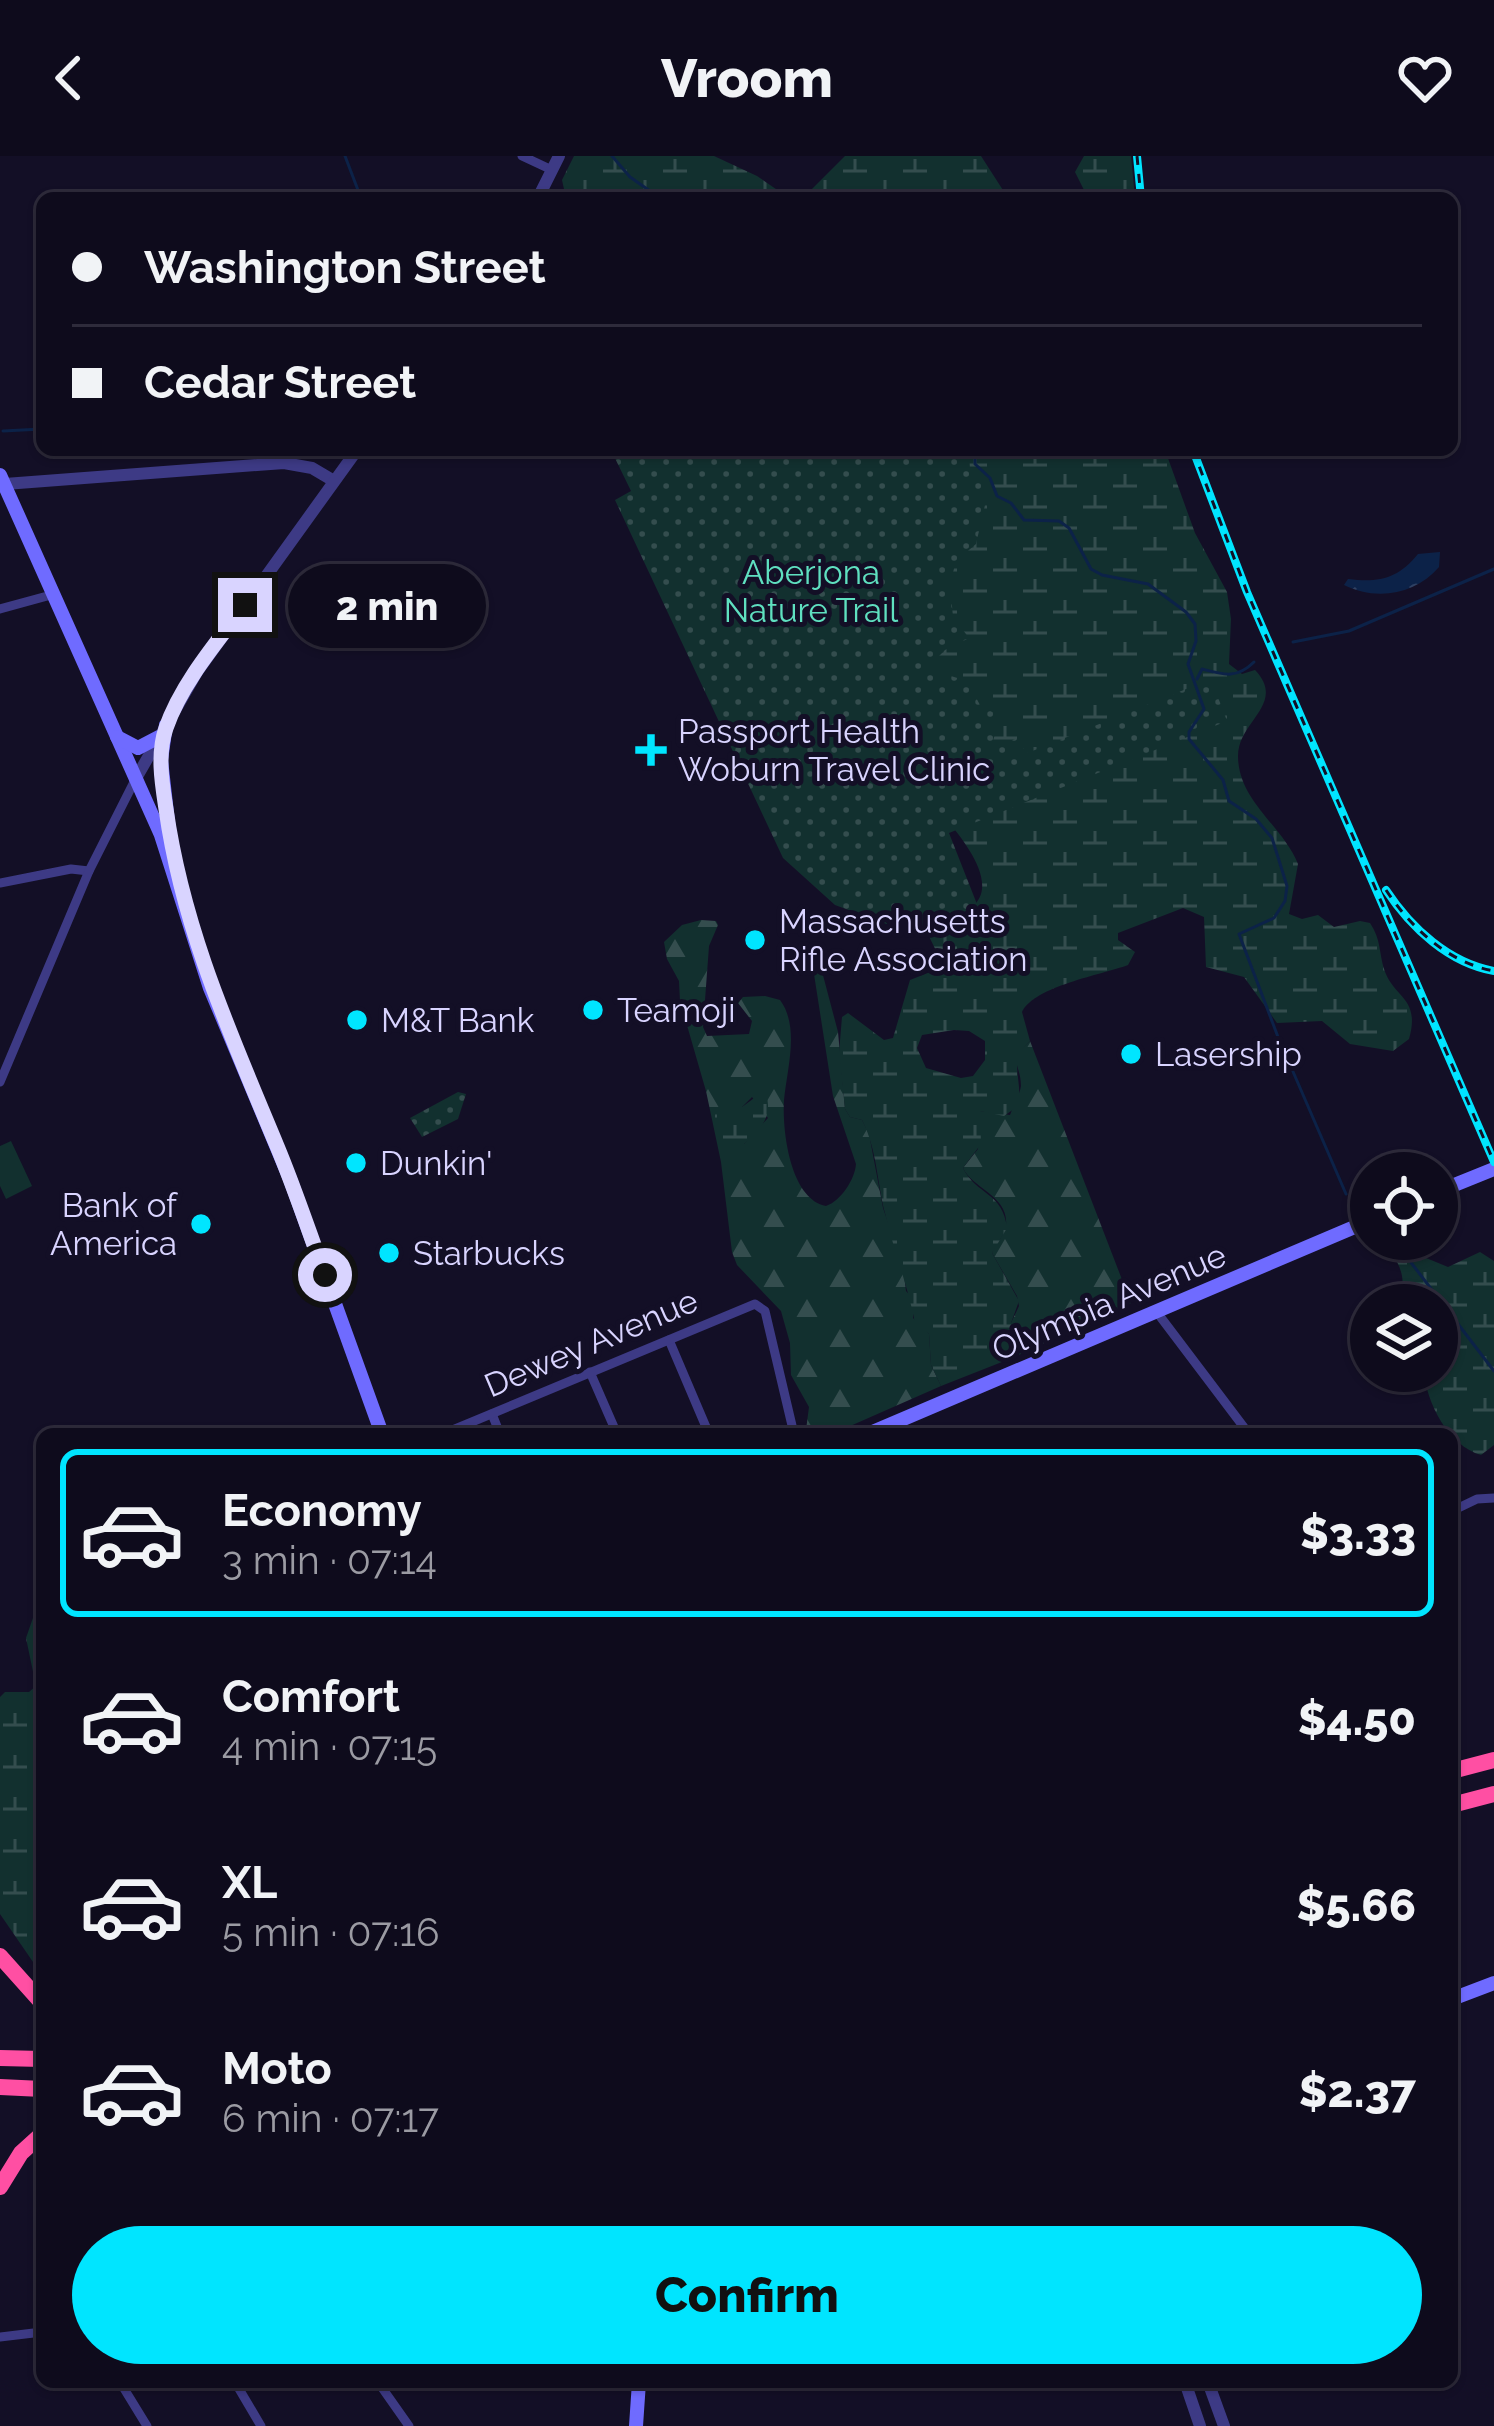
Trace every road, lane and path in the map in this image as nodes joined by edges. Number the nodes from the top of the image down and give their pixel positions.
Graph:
1 (522, 156) edge
2 (559, 156) edge
3 (552, 170) junction
4 (541, 192) edge
5 (353, 456) edge
6 (2, 481) edge
7 (334, 481) junction
8 (51, 596) junction
9 (0, 609) edge
10 (163, 731) junction
11 (116, 736) junction
12 (135, 780) junction
13 (89, 871) junction
14 (175, 871) junction
15 (0, 883) edge
16 (0, 1082) edge
17 (1494, 1168) edge
18 (1458, 1183) edge
19 (1350, 1229) edge
20 (1156, 1311) junction
21 (669, 1340) junction
22 (590, 1372) junction
23 (492, 1414) junction
24 (380, 1428) edge
25 (458, 1428) edge
26 (498, 1428) edge
27 (613, 1428) edge
28 (706, 1428) edge
29 (793, 1428) edge
30 (882, 1428) edge
31 (1244, 1428) edge
32 (1494, 1498) edge
33 (1458, 1508) edge
34 (1494, 1760) edge
35 (1458, 1769) edge
36 (1494, 1794) edge
37 (1458, 1803) edge
38 (0, 1956) edge
39 (1494, 1983) edge
40 (36, 1995) edge
41 (1458, 1997) edge
42 (0, 2058) edge
43 (36, 2060) edge
44 (0, 2087) edge
45 (36, 2089) edge
46 (36, 2139) edge
47 (0, 2187) edge
48 (36, 2333) edge
49 (0, 2337) edge
50 (124, 2388) edge
51 (239, 2388) edge
52 (382, 2388) edge
53 (641, 2388) edge
54 (1187, 2388) edge
55 (1210, 2388) edge
56 (147, 2426) edge
57 (261, 2426) edge
58 (409, 2426) edge
59 (636, 2426) edge
60 (1199, 2426) edge
61 (1224, 2426) edge

1 - 3 street
2 - 3 street
3 - 4 street
5 - 7 street
6 - 7 street
6 - 8 main road
7 - 10 street
8 - 9 street
8 - 11 main road
10 - 11 main road
10 - 12 street
10 - 14 main road
11 - 12 main road
12 - 13 street
12 - 14 main road
13 - 15 street
13 - 16 street
14 - 24 main road
17 - 18 main road
19 - 20 main road, Olympia Avenue
20 - 30 main road, Olympia Avenue
20 - 31 street
21 - 22 street, Dewey Avenue
21 - 28 street
21 - 29 street, Dewey Avenue
22 - 23 street, Dewey Avenue
22 - 27 street
23 - 25 street, Dewey Avenue
23 - 26 street
32 - 33 street
34 - 35 highway
36 - 37 highway
38 - 40 highway
39 - 41 main road
42 - 43 highway
44 - 45 highway
46 - 47 highway
48 - 49 street
50 - 56 street
51 - 57 street
52 - 58 street
53 - 59 main road
54 - 60 street
55 - 61 street

